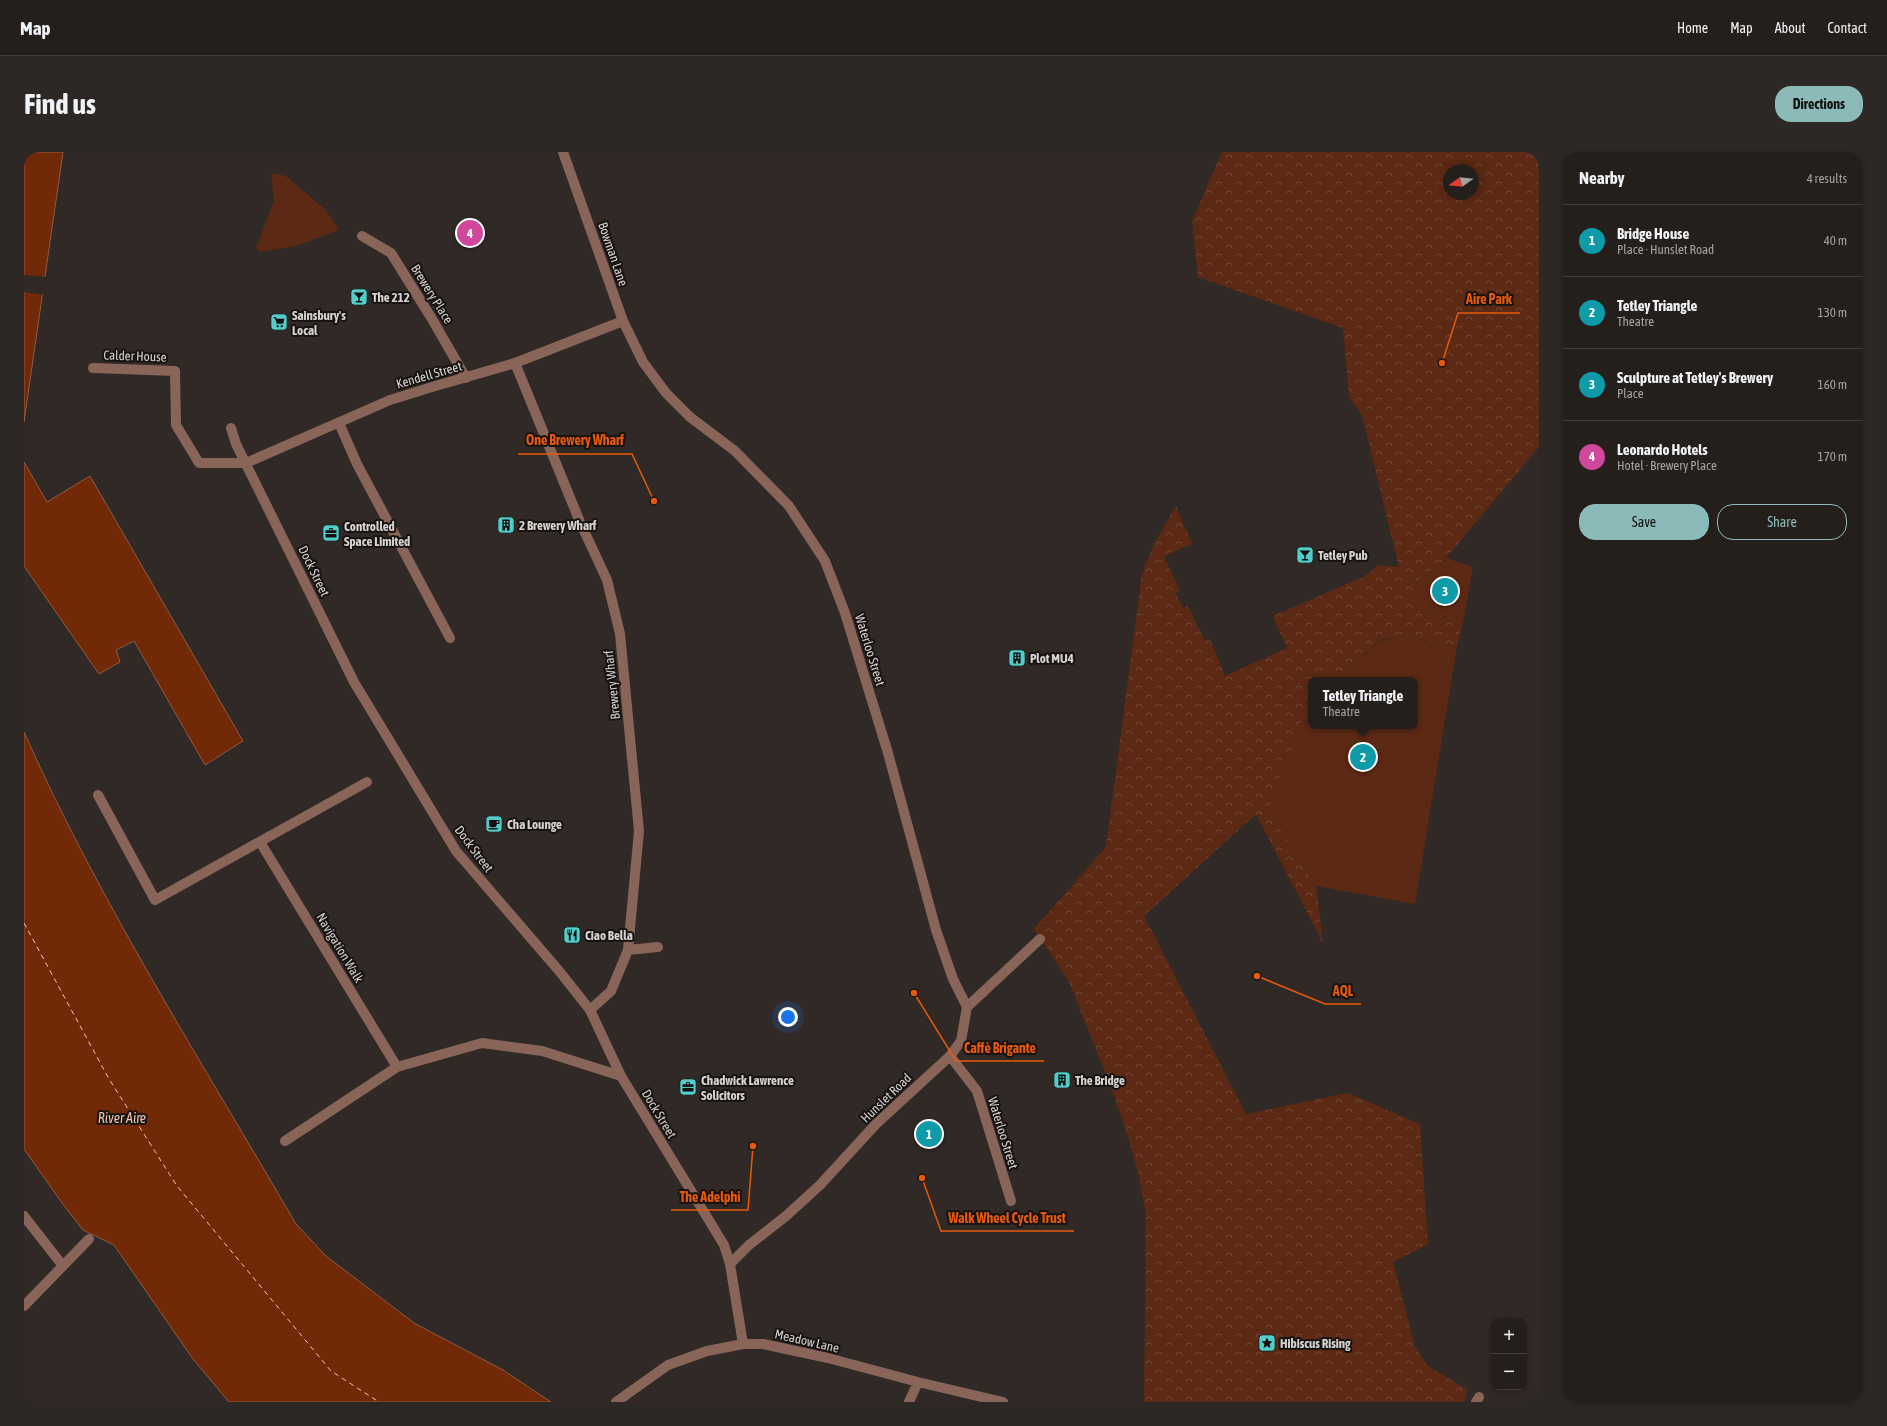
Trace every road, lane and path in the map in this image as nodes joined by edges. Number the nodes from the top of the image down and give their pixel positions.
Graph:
1 (563, 152) edge
2 (362, 236) dead end
3 (623, 321) junction
4 (643, 362) joint
5 (515, 364) junction
6 (93, 368) dead end
7 (466, 378) junction
8 (339, 423) junction
9 (231, 428) dead end
10 (246, 463) junction
11 (450, 638) dead end
12 (367, 782) dead end
13 (98, 795) dead end
14 (260, 842) junction
15 (1040, 939) dead end
16 (658, 947) dead end
17 (628, 950) junction
18 (967, 1007) junction
19 (590, 1010) junction
20 (950, 1056) junction
21 (397, 1067) junction
22 (621, 1076) junction
23 (285, 1141) dead end
24 (1010, 1201) dead end
25 (24, 1216) edge
26 (88, 1239) dead end
27 (730, 1264) junction
28 (63, 1266) junction
29 (24, 1306) edge
30 (743, 1344) junction
31 (918, 1382) junction
32 (616, 1402) edge
33 (909, 1402) edge
34 (1003, 1402) edge

1 - 3 street, Bowman Lane
2 - 7 street, Brewery Place
3 - 4 street, Bowman Lane
3 - 5 street, Kendell Street
4 - 18 street, Waterloo Street
5 - 7 street, Kendell Street
5 - 17 street, Brewery Wharf
6 - 10 street, Calder House
7 - 8 street, Kendell Street
8 - 10 street, Kendell Street
8 - 11 street
9 - 10 street, Dock Street
10 - 19 street, Dock Street
12 - 14 street
13 - 14 street
14 - 21 street, Navigation Walk
15 - 18 street
16 - 17 street
17 - 19 street, Brewery Wharf
18 - 20 street, Hunslet Road
19 - 22 street, Dock Street
20 - 24 street, Waterloo Street
20 - 27 street, Hunslet Road
21 - 22 street
21 - 23 street
22 - 27 street, Dock Street
25 - 28 street
26 - 28 street
27 - 30 street, Dock Street
28 - 29 street
30 - 31 street, Meadow Lane
30 - 32 street, Meadow Lane
31 - 33 street
31 - 34 street, Meadow Lane

